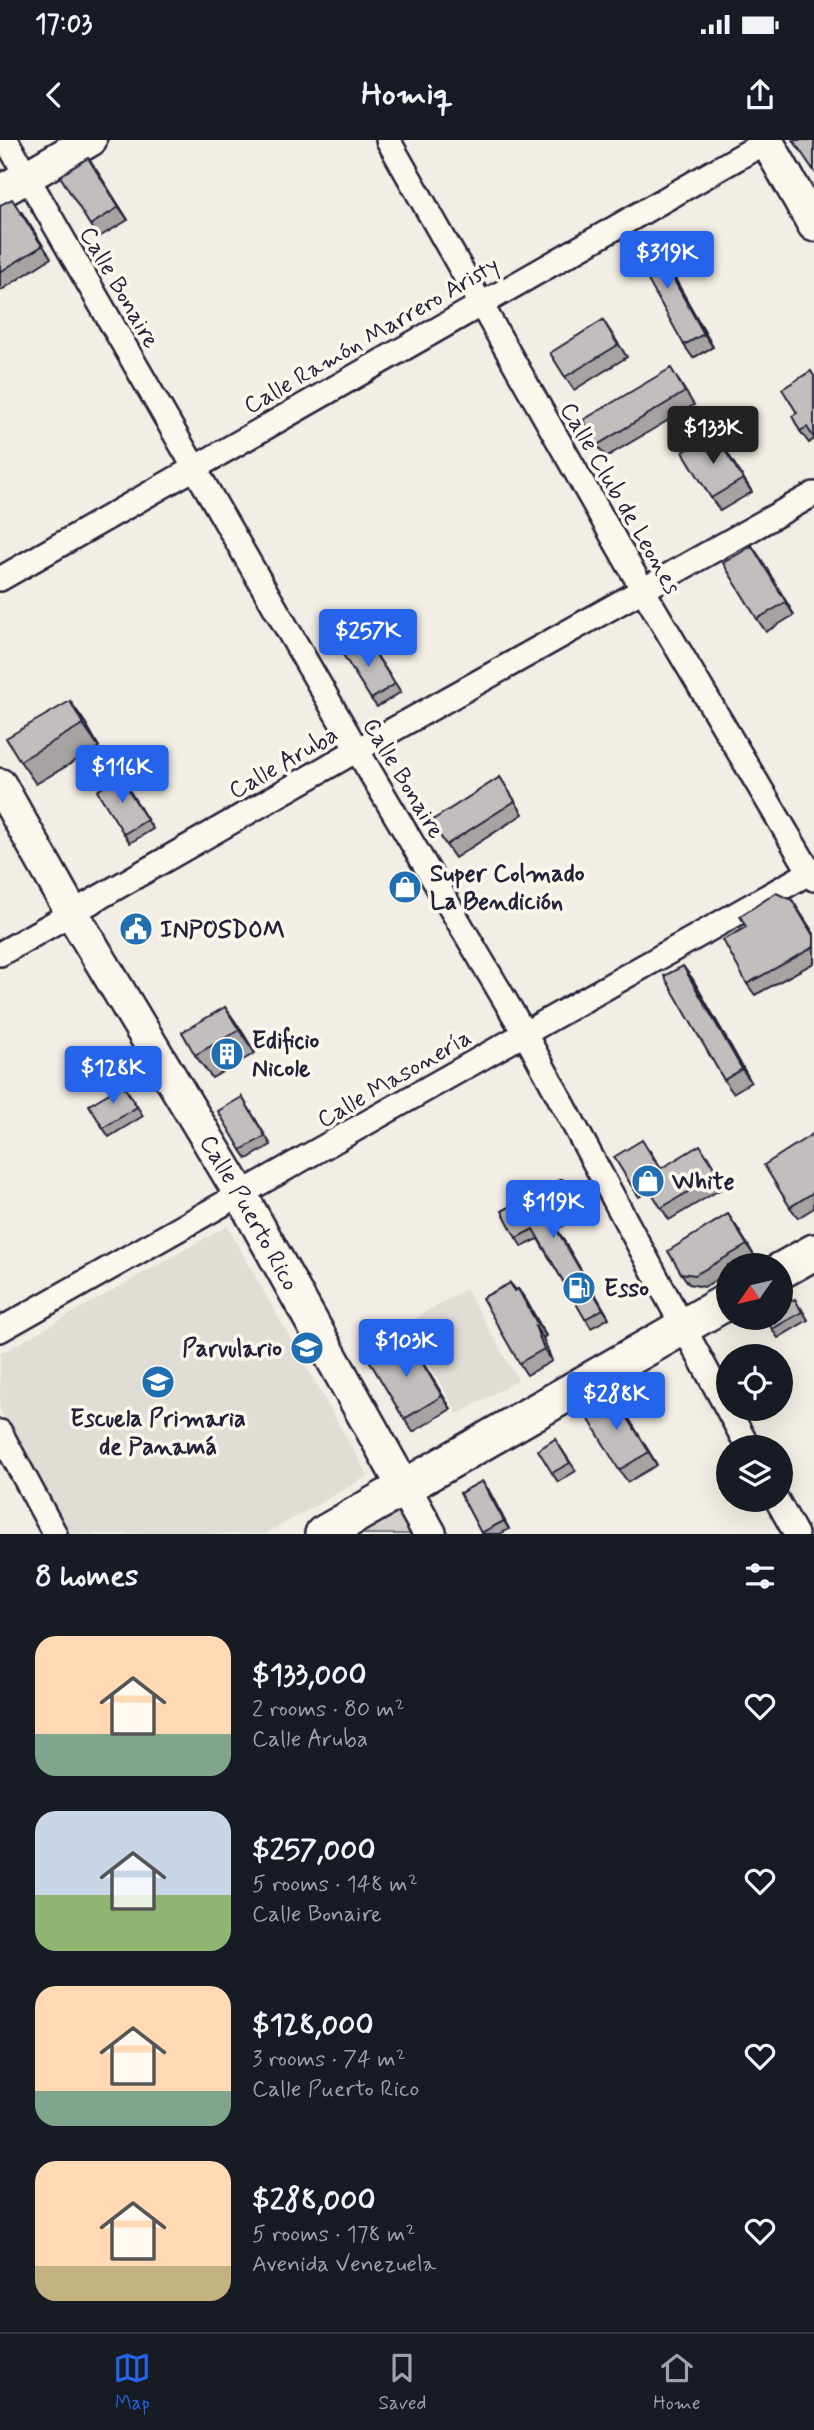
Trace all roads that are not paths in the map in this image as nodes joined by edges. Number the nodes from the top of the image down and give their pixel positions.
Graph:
1 (6, 140) edge
2 (90, 140) edge
3 (388, 140) edge
4 (767, 140) edge
5 (13, 184) edge
6 (814, 225) edge
7 (480, 303) junction
8 (194, 466) junction
9 (814, 494) edge
10 (0, 579) edge
11 (643, 590) junction
12 (357, 750) junction
13 (0, 785) edge
14 (813, 874) edge
15 (72, 913) junction
16 (0, 954) edge
17 (525, 1034) junction
18 (242, 1195) junction
19 (814, 1252) edge
20 (793, 1264) edge
21 (716, 1308) edge
22 (681, 1327) junction
23 (0, 1330) edge
24 (0, 1432) edge
25 (741, 1435) edge
26 (404, 1488) junction
27 (784, 1512) edge
28 (55, 1534) edge
29 (323, 1534) edge
30 (430, 1534) edge
31 (796, 1534) edge

1 - 5 street, Calle Bonaire
2 - 5 street
3 - 7 street, Calle Club de Leones
4 - 6 street
4 - 7 street, Calle Ramón Marrero Aristy
5 - 8 street, Calle Bonaire
7 - 8 street, Calle Ramón Marrero Aristy
7 - 11 street, Calle Club de Leones
8 - 10 street, Calle Ramón Marrero Aristy
8 - 12 street, Calle Bonaire
9 - 11 street, Calle Aruba
11 - 12 street, Calle Aruba
11 - 14 street, Calle Club de Leones
12 - 15 street, Calle Aruba
12 - 17 street, Calle Bonaire
13 - 15 street, Calle Puerto Rico
14 - 17 street, Calle Masonería
15 - 16 street, Calle Aruba
15 - 18 street, Calle Puerto Rico
17 - 18 street, Calle Masonería
17 - 22 street, Calle Bonaire
18 - 23 street, Calle Masonería
18 - 26 street, Calle Puerto Rico
19 - 20 main road
21 - 22 main road
22 - 25 street, Calle Bonaire
22 - 26 main road
24 - 28 street
26 - 29 main road
26 - 30 street, Calle Puerto Rico
27 - 31 street

